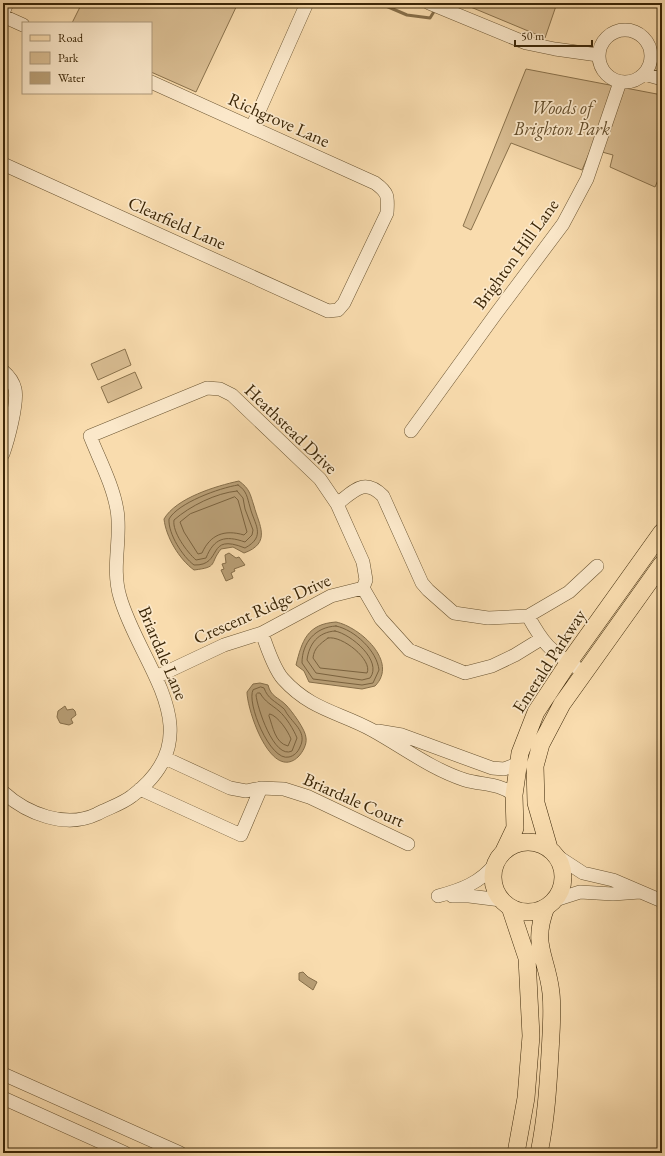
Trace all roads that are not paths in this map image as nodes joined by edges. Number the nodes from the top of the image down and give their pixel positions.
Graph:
1 (8, 3) edge
2 (307, 3) edge
3 (429, 3) edge
4 (3, 14) edge
5 (22, 24) edge
6 (651, 50) junction
7 (598, 55) junction
8 (662, 61) edge
9 (644, 74) junction
10 (662, 79) edge
11 (152, 82) edge
12 (620, 82) junction
13 (252, 128) junction
14 (3, 164) edge
15 (338, 310) joint
16 (3, 371) edge
17 (411, 431) dead end
18 (3, 454) edge
19 (337, 504) junction
20 (662, 532) edge
21 (117, 536) joint
22 (662, 564) edge
23 (597, 566) dead end
24 (363, 588) junction
25 (528, 616) junction
26 (262, 632) junction
27 (541, 639) junction
28 (569, 662) junction
29 (583, 672) junction
30 (156, 677) junction
31 (370, 729) junction
32 (165, 758) junction
33 (517, 764) junction
34 (261, 788) junction
35 (140, 789) junction
36 (3, 792) edge
37 (514, 795) junction
38 (408, 844) dead end
39 (553, 852) junction
40 (500, 857) junction
41 (642, 892) junction
42 (662, 901) edge
43 (506, 903) junction
44 (551, 903) junction
45 (3, 1074) edge
46 (3, 1098) edge
47 (125, 1153) edge
48 (180, 1153) edge
49 (516, 1153) edge
50 (538, 1153) edge

1 - 4 street
2 - 13 street
3 - 7 street
4 - 5 street
6 - 7 street
6 - 8 street
6 - 9 street
7 - 12 street
9 - 10 street
9 - 12 street
11 - 13 street, Richgrove Lane
12 - 17 street, Brighton Hill Lane
13 - 15 street, Richgrove Lane
14 - 15 street, Clearfield Lane
16 - 18 street
19 - 21 street, Heathstead Drive
19 - 24 street, Heathstead Drive
19 - 25 street, Heathstead Drive
20 - 28 main road, Emerald Parkway
21 - 30 street, Briardale Lane
22 - 29 main road, Emerald Parkway
23 - 25 street, Heathstead Drive
24 - 26 street, Crescent Ridge Drive
24 - 27 street
25 - 27 street
26 - 30 street, Crescent Ridge Drive
26 - 31 street
27 - 28 street
28 - 29 street
28 - 33 main road, Emerald Parkway
29 - 39 main road, Emerald Parkway
30 - 32 street, Briardale Lane
31 - 33 street
31 - 37 street
32 - 34 street, Briardale Court
32 - 35 street, Briardale Lane
33 - 37 main road, Emerald Parkway
34 - 35 street
34 - 38 street, Briardale Court
35 - 36 street, Briardale Lane
37 - 40 main road, Emerald Parkway
39 - 40 main road
39 - 41 street
39 - 44 main road
40 - 43 main road
40 - 43 street
41 - 42 street
41 - 44 street
43 - 44 main road
43 - 49 main road
44 - 50 main road
45 - 48 street
46 - 47 street

